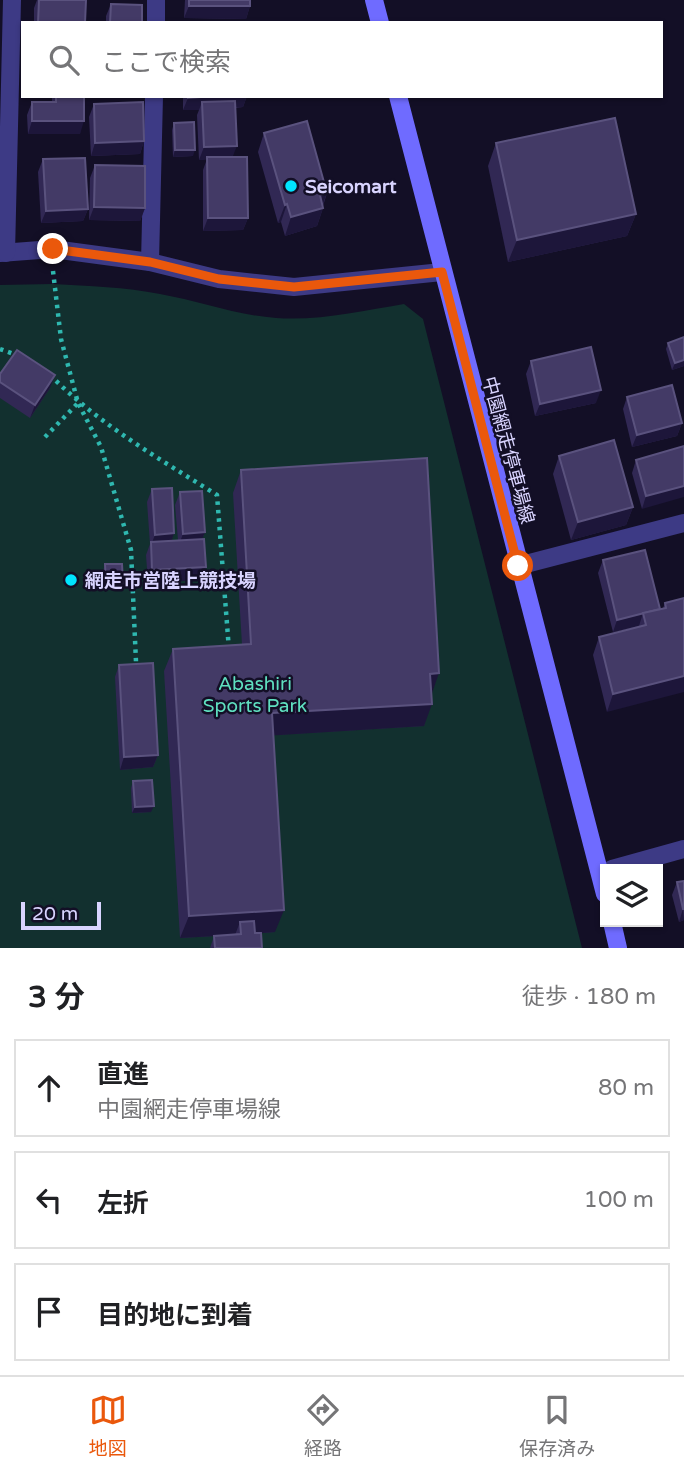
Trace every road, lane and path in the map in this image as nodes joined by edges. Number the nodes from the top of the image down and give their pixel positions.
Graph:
1 (12, 0) edge
2 (156, 0) edge
3 (374, 0) edge
4 (156, 21) edge
5 (379, 21) edge
6 (154, 98) edge
7 (398, 98) edge
8 (53, 249) junction
9 (3, 253) edge
10 (150, 262) junction
11 (442, 272) junction
12 (0, 349) edge
13 (20, 358) edge
14 (44, 369) edge
15 (78, 403) junction
16 (44, 437) dead end
17 (684, 523) edge
18 (518, 566) junction
19 (229, 656) edge
20 (136, 662) edge
21 (684, 849) edge
22 (604, 864) edge
23 (631, 864) edge
24 (613, 927) edge
25 (618, 948) edge

1 - 9 street
2 - 4 street
3 - 5 main road
6 - 10 street
7 - 11 main road, 中園網走停車場線
8 - 9 street
8 - 10 street
8 - 15 path
10 - 11 street
11 - 18 main road, 中園網走停車場線
12 - 13 path
14 - 15 path
15 - 16 path
15 - 19 path
15 - 20 path
17 - 18 street
18 - 22 main road, 中園網走停車場線
21 - 23 street
24 - 25 main road

